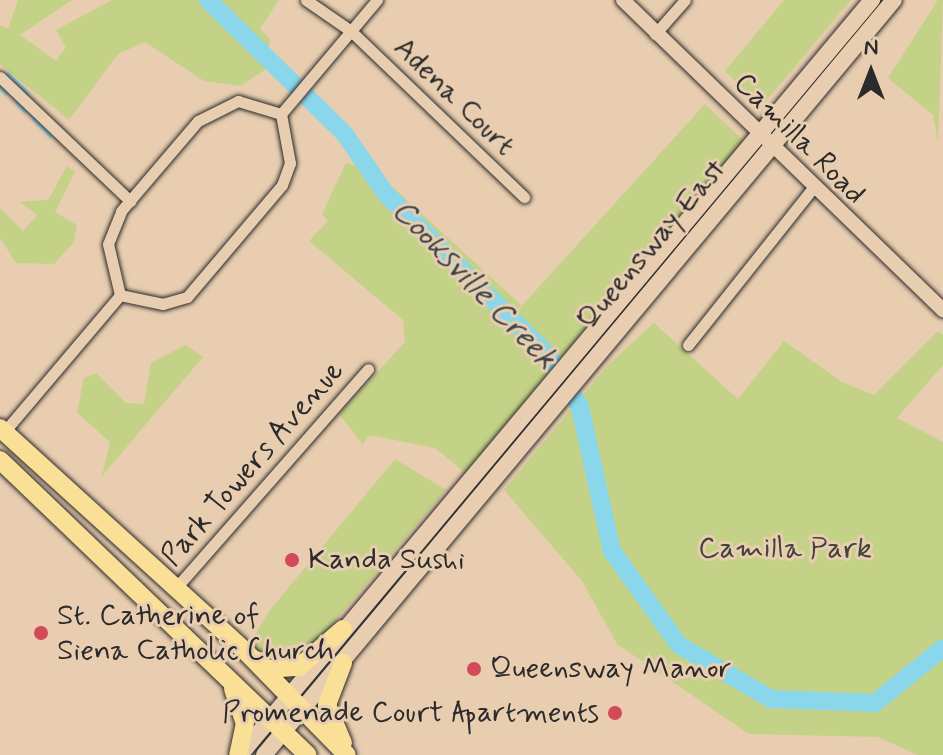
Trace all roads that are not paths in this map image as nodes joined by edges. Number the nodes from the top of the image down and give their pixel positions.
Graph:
1 (306, 0) edge
2 (377, 0) edge
3 (623, 0) edge
4 (685, 0) edge
5 (872, 0) edge
6 (894, 0) edge
7 (351, 31) junction
8 (655, 34) junction
9 (0, 77) edge
10 (284, 110) junction
11 (758, 135) junction
12 (770, 148) junction
13 (812, 189) junction
14 (524, 197) dead end
15 (130, 201) junction
16 (120, 295) junction
17 (943, 310) edge
18 (688, 345) dead end
19 (368, 369) dead end
20 (1, 432) edge
21 (0, 460) edge
22 (174, 591) junction
23 (343, 629) junction
24 (246, 652) junction
25 (343, 663) junction
26 (229, 679) junction
27 (294, 705) junction
28 (276, 725) junction
29 (239, 755) edge
30 (264, 755) edge
31 (308, 755) edge
32 (349, 755) edge

1 - 7 street, Adena Court
2 - 7 street
3 - 8 street, Camilla Road
4 - 8 street
5 - 11 main road, Queensway East
6 - 12 main road, Queensway East
7 - 10 street
7 - 14 street, Adena Court
8 - 11 street, Camilla Road
9 - 15 street
10 - 15 street
10 - 16 street
11 - 12 street, Camilla Road
11 - 23 main road, Queensway East
12 - 13 street, Camilla Road
12 - 25 main road, Queensway East
13 - 17 street, Camilla Road
13 - 18 street
15 - 16 street
16 - 20 street
19 - 22 street, Park Towers Avenue
20 - 22 main road
21 - 26 main road
22 - 24 main road
23 - 24 main road
23 - 27 main road, Queensway East
24 - 27 main road
25 - 27 main road, Queensway East
25 - 32 main road
26 - 28 main road
26 - 29 main road
27 - 28 main road
27 - 32 main road
28 - 29 main road
28 - 30 main road
28 - 31 main road

